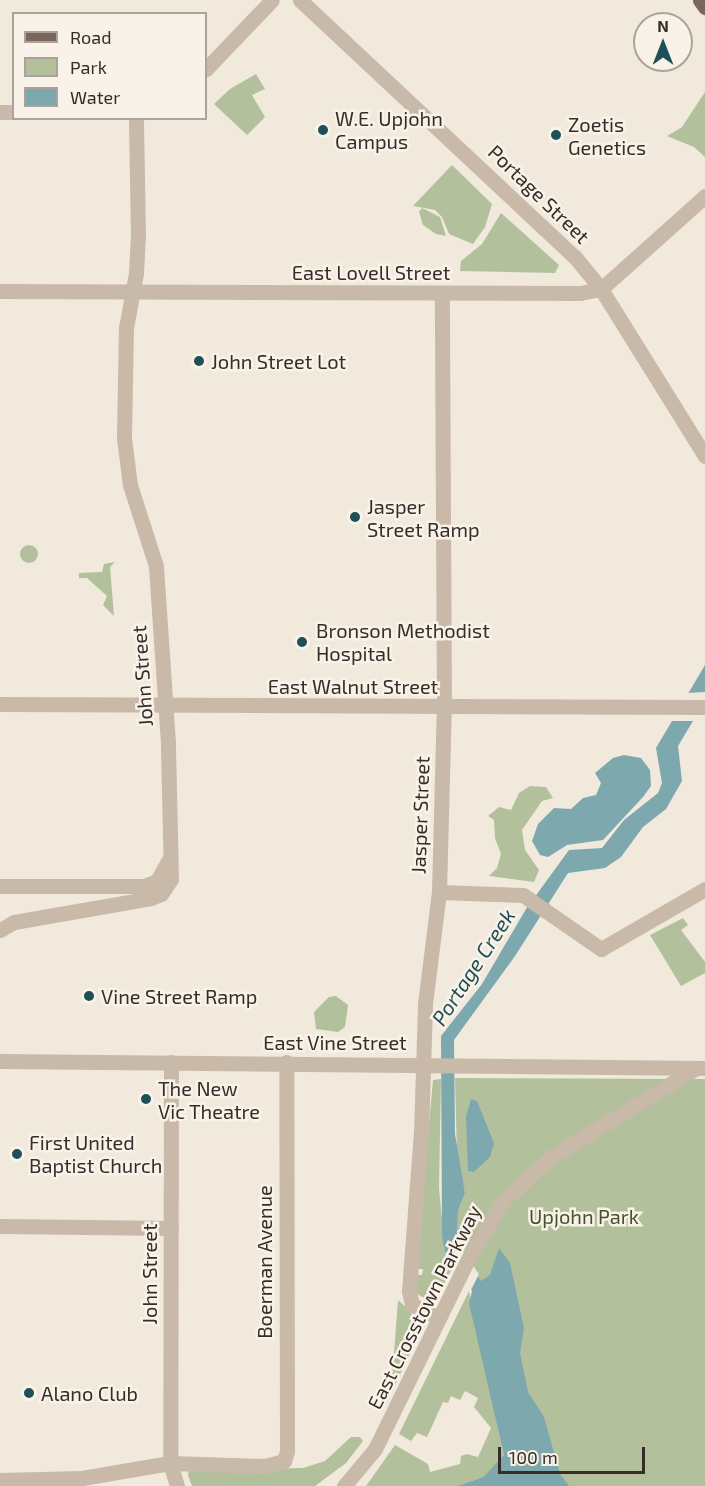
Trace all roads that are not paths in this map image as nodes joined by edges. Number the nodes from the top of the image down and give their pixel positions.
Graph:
1 (272, 0) edge
2 (300, 0) edge
3 (700, 0) edge
4 (705, 7) edge
5 (207, 68) edge
6 (136, 120) edge
7 (705, 196) edge
8 (601, 289) junction
9 (0, 291) edge
10 (134, 291) junction
11 (442, 294) junction
12 (705, 456) edge
13 (0, 704) edge
14 (164, 707) junction
15 (444, 707) junction
16 (704, 707) edge
17 (171, 854) junction
18 (0, 886) edge
19 (97, 887) junction
20 (705, 888) edge
21 (439, 892) junction
22 (73, 911) junction
23 (0, 930) edge
24 (0, 1062) edge
25 (171, 1062) junction
26 (286, 1062) junction
27 (423, 1063) junction
28 (702, 1066) edge
29 (0, 1226) edge
30 (171, 1228) junction
31 (439, 1318) junction
32 (170, 1463) junction
33 (0, 1480) edge
34 (177, 1486) edge
35 (344, 1486) edge

1 - 5 street
2 - 8 street, Portage Street
3 - 4 main road
6 - 10 street, John Street
7 - 8 street
8 - 11 street, East Lovell Street
8 - 12 street, Portage Street
9 - 10 street, East Lovell Street
10 - 11 street, East Lovell Street
10 - 14 street, John Street
11 - 15 street, Jasper Street
13 - 14 street, East Walnut Street
14 - 15 street, East Walnut Street
14 - 17 street, John Street
15 - 16 street, East Walnut Street
15 - 21 street, Jasper Street
17 - 19 street
17 - 22 street, John Street
18 - 19 street
19 - 22 street
20 - 21 street
21 - 27 street, Jasper Street
22 - 23 street, John Street
24 - 25 street, East Vine Street
25 - 26 street, East Vine Street
25 - 30 street, John Street
26 - 27 street, East Vine Street
26 - 32 street, Boerman Avenue
27 - 28 street, East Vine Street
27 - 31 street, Jasper Street
28 - 31 street, East Crosstown Parkway
29 - 30 street
30 - 32 street, John Street
31 - 35 street, East Crosstown Parkway
32 - 33 street
32 - 34 street, John Street

